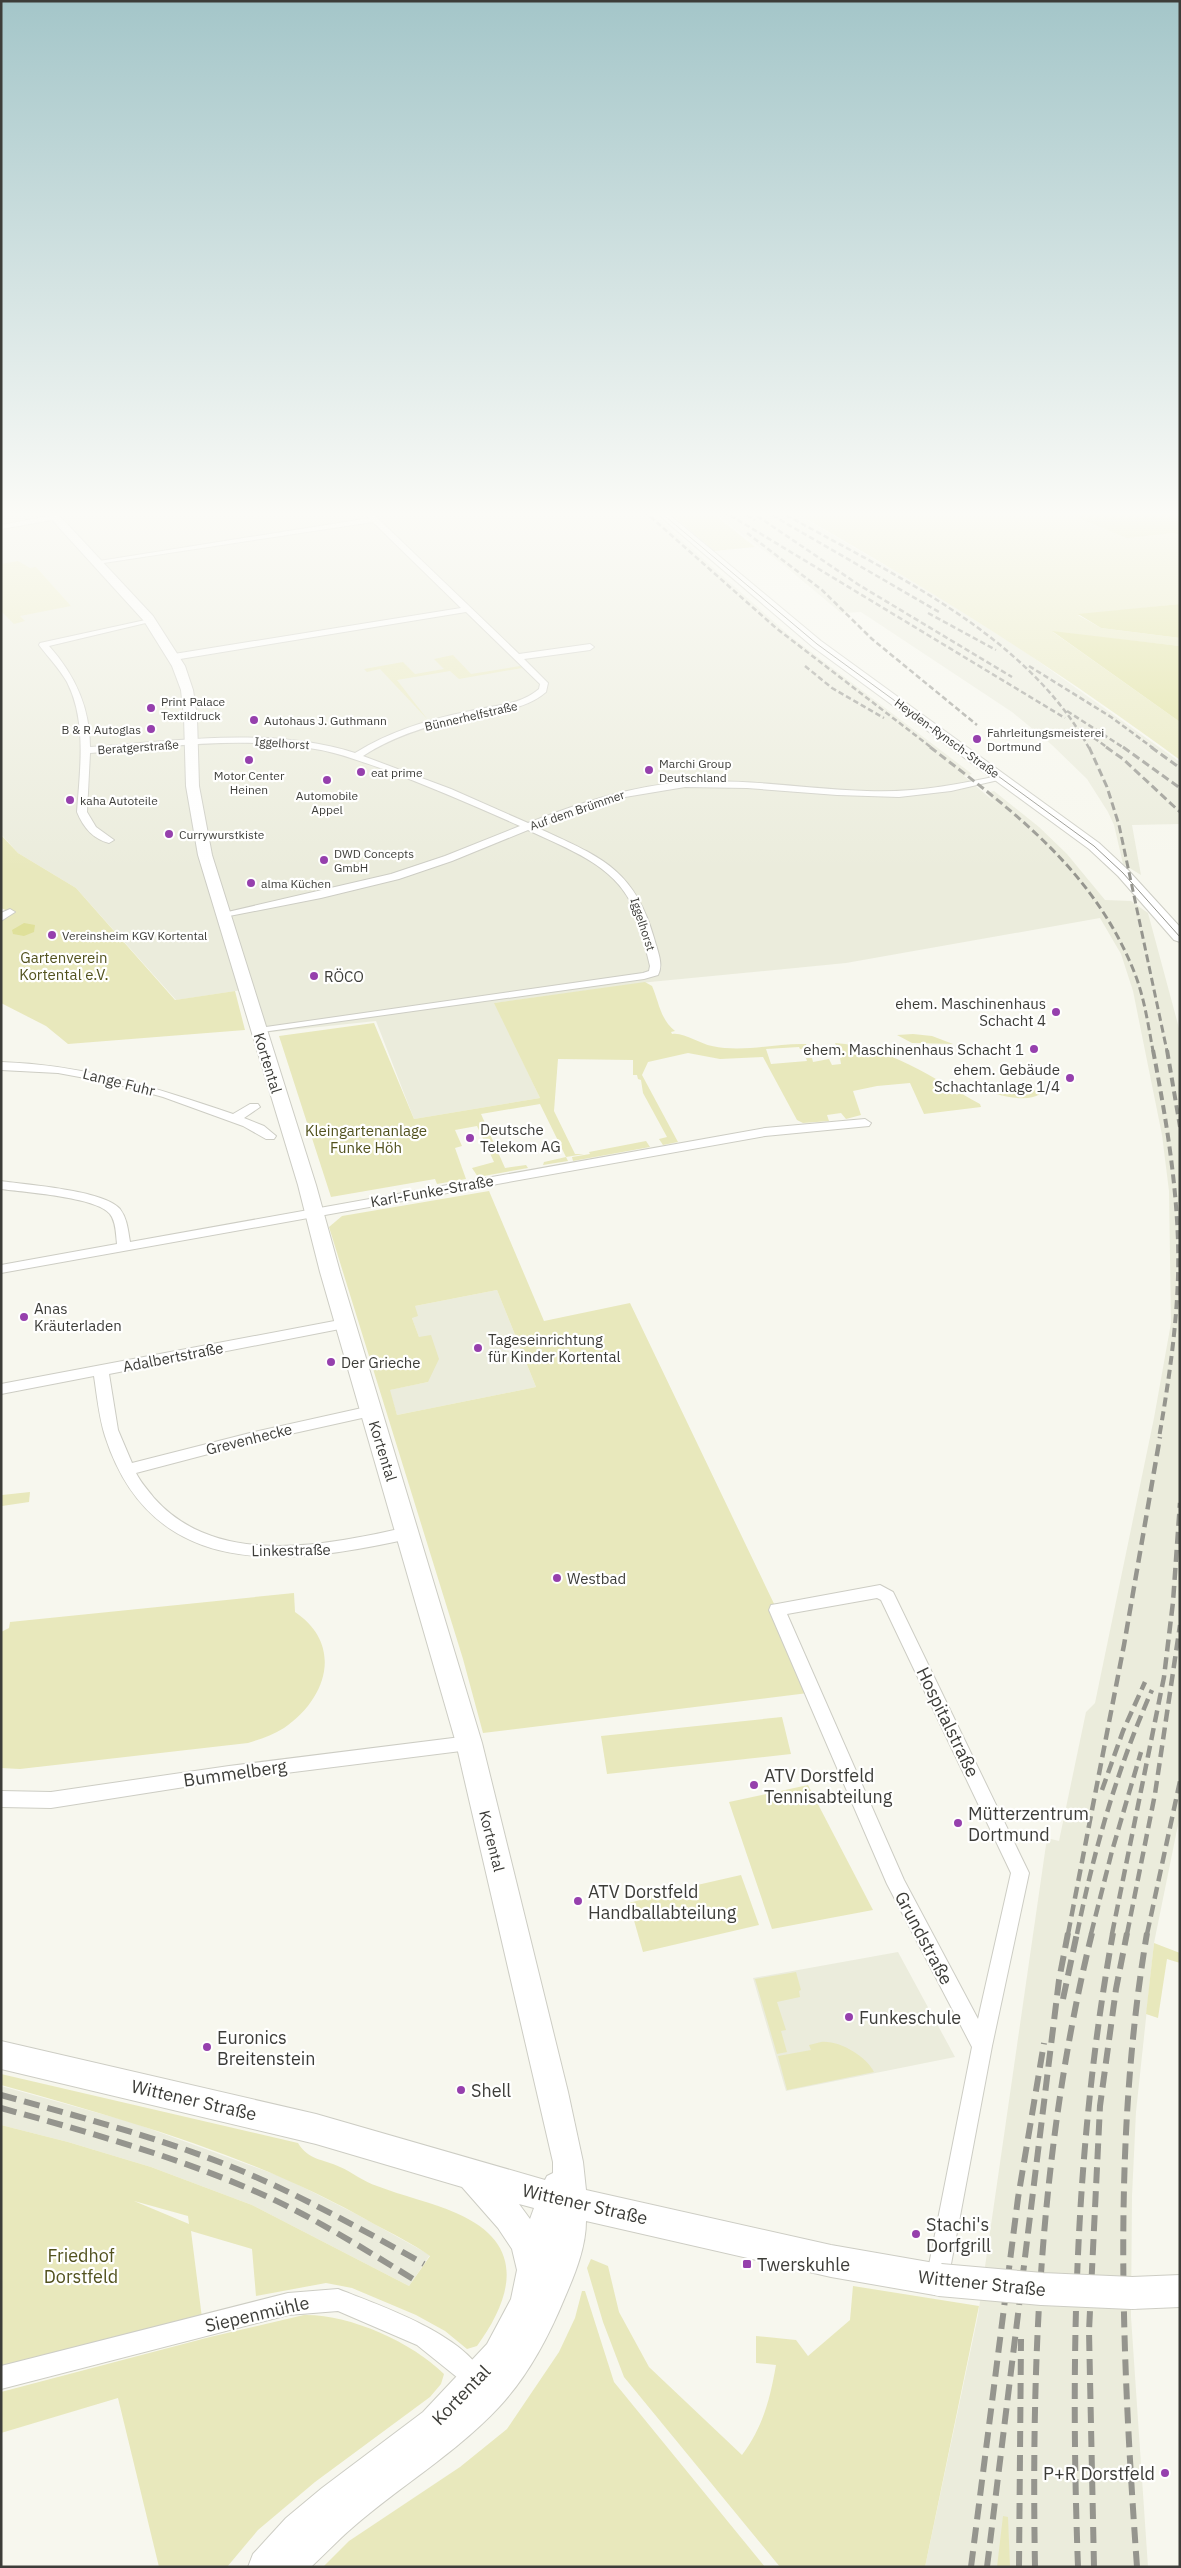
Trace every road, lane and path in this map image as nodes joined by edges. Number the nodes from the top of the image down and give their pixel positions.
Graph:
1 (106, 631) edge
2 (157, 631) edge
3 (334, 631) edge
4 (491, 631) edge
5 (801, 631) edge
6 (590, 647) dead end
7 (174, 657) junction
8 (519, 658) junction
9 (190, 744) junction
10 (86, 750) junction
11 (356, 756) junction
12 (1002, 778) junction
13 (528, 826) junction
14 (109, 840) dead end
15 (223, 916) junction
16 (1180, 937) edge
17 (259, 1032) junction
18 (1, 1066) edge
19 (254, 1107) dead end
20 (233, 1119) junction
21 (865, 1123) dead end
22 (270, 1136) dead end
23 (1, 1185) edge
24 (314, 1212) junction
25 (124, 1247) junction
26 (1, 1269) edge
27 (345, 1324) junction
28 (101, 1371) junction
29 (1, 1389) edge
30 (371, 1410) junction
31 (127, 1470) junction
32 (408, 1533) junction
33 (777, 1610) joint
34 (469, 1744) junction
35 (1, 1799) edge
36 (982, 2046) junction
37 (1, 2054) edge
38 (471, 2174) junction
39 (562, 2200) junction
40 (533, 2279) junction
41 (938, 2280) junction
42 (1180, 2291) edge
43 (1, 2378) edge
44 (482, 2389) junction
45 (266, 2567) edge
46 (285, 2567) edge

1 - 10 street, Beratgerstraße
2 - 7 street, Kortental
3 - 7 street
4 - 8 street, Bünnerhelfstraße
5 - 12 street, Heyden-Rynsch-Straße
6 - 8 street
7 - 9 street, Kortental
8 - 11 street, Bünnerhelfstraße
9 - 10 street, Beratgerstraße
9 - 11 street, Iggelhorst
9 - 15 street, Kortental
10 - 14 street, Beratgerstraße
11 - 13 street, Iggelhorst
12 - 13 street, Auf dem Brümmer
12 - 16 street, Heyden-Rynsch-Straße
13 - 15 street, Auf dem Brümmer
13 - 17 street, Iggelhorst
15 - 17 street, Kortental
17 - 24 street, Kortental
18 - 20 street, Lange Fuhr
19 - 20 street
20 - 22 street, Lange Fuhr
21 - 24 street, Karl-Funke-Straße
23 - 25 street
24 - 25 street, Karl-Funke-Straße
24 - 27 street, Kortental
25 - 26 street, Karl-Funke-Straße
27 - 28 street, Adalbertstraße
27 - 30 street, Kortental
28 - 29 street, Adalbertstraße
28 - 31 street, Linkestraße
30 - 31 street, Grevenhecke
30 - 32 street, Kortental
31 - 32 street, Linkestraße
32 - 34 street, Kortental
33 - 36 street, Grundstraße
33 - 36 street, Hospitalstraße
34 - 35 street, Bummelberg
34 - 39 street, Kortental
36 - 41 street
37 - 38 street, Wittener Straße
38 - 39 street, Wittener Straße
38 - 40 street
39 - 40 street, Kortental
39 - 41 street, Wittener Straße
39 - 44 street, Kortental
40 - 44 street, Kortental
41 - 42 street, Wittener Straße, bridge
43 - 44 street, Siepenmühle
44 - 45 street, Kortental
44 - 46 street, Kortental

